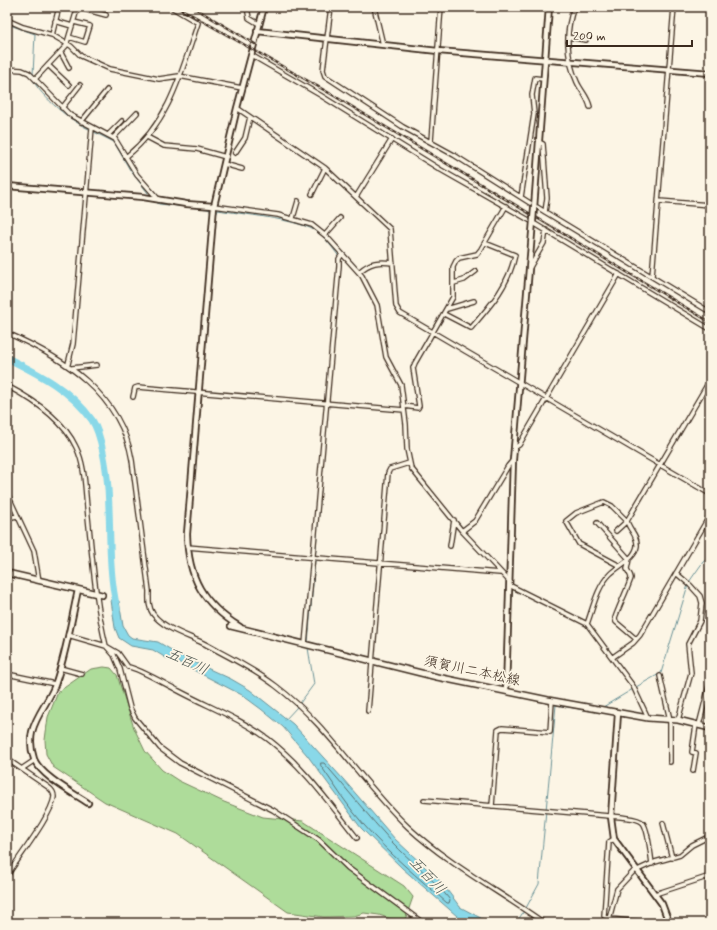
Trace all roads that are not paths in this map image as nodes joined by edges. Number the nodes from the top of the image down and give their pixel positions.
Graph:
1 (60, 7) edge
2 (64, 7) edge
3 (171, 7) edge
4 (247, 7) edge
5 (264, 7) edge
6 (331, 7) edge
7 (374, 7) edge
8 (441, 7) edge
9 (549, 7) edge
10 (574, 7) edge
11 (674, 7) edge
12 (77, 11) junction
13 (106, 15) dead end
14 (7, 20) edge
15 (55, 21) junction
16 (73, 24) junction
17 (259, 24) junction
18 (258, 31) junction
19 (52, 35) junction
20 (70, 37) junction
21 (568, 37) junction
22 (327, 40) junction
23 (586, 40) dead end
24 (67, 44) junction
25 (383, 45) junction
26 (438, 51) junction
27 (60, 53) junction
28 (251, 55) junction
29 (545, 60) junction
30 (570, 61) junction
31 (48, 66) junction
32 (69, 68) dead end
33 (7, 69) edge
34 (669, 70) junction
35 (710, 73) edge
36 (179, 76) junction
37 (35, 79) junction
38 (543, 79) junction
39 (69, 85) dead end
40 (80, 85) dead end
41 (242, 88) junction
42 (107, 90) dead end
43 (590, 107) dead end
44 (62, 108) junction
45 (237, 108) junction
46 (137, 113) dead end
47 (250, 116) junction
48 (122, 121) dead end
49 (81, 122) junction
50 (92, 128) junction
51 (108, 134) junction
52 (147, 136) junction
53 (113, 138) junction
54 (392, 139) junction
55 (431, 141) junction
56 (539, 142) junction
57 (236, 153) dead end
58 (127, 156) junction
59 (226, 157) junction
60 (224, 164) junction
61 (325, 168) junction
62 (242, 169) dead end
63 (7, 186) edge
64 (86, 192) junction
65 (312, 194) dead end
66 (356, 197) junction
67 (521, 197) junction
68 (158, 200) junction
69 (298, 201) dead end
70 (659, 201) junction
71 (530, 203) dead end
72 (214, 206) junction
73 (506, 206) junction
74 (710, 206) edge
75 (535, 208) junction
76 (545, 212) junction
77 (293, 218) junction
78 (340, 218) dead end
79 (532, 222) junction
80 (546, 230) junction
81 (325, 235) junction
82 (485, 243) junction
83 (342, 254) junction
84 (393, 263) junction
85 (529, 268) junction
86 (476, 271) dead end
87 (359, 272) junction
88 (619, 274) junction
89 (652, 276) junction
90 (454, 283) junction
91 (474, 301) dead end
92 (446, 309) junction
93 (710, 312) edge
94 (444, 314) junction
95 (710, 329) edge
96 (7, 333) edge
97 (432, 333) junction
98 (68, 364) junction
99 (97, 365) dead end
100 (72, 368) junction
101 (710, 380) edge
102 (519, 383) junction
103 (7, 386) edge
104 (198, 393) junction
105 (133, 397) dead end
106 (547, 399) junction
107 (328, 404) junction
108 (404, 408) junction
109 (514, 448) junction
110 (513, 460) junction
111 (409, 463) junction
112 (660, 466) junction
113 (7, 493) edge
114 (710, 494) edge
115 (710, 515) edge
116 (17, 516) junction
117 (7, 518) edge
118 (454, 520) junction
119 (627, 521) junction
120 (596, 523) dead end
121 (462, 531) junction
122 (616, 531) dead end
123 (450, 546) dead end
124 (187, 547) junction
125 (313, 557) junction
126 (629, 559) junction
127 (380, 562) junction
128 (620, 566) junction
129 (7, 573) edge
130 (500, 573) junction
131 (676, 573) junction
132 (39, 581) junction
133 (510, 584) junction
134 (78, 590) junction
135 (99, 594) junction
136 (587, 624) junction
137 (231, 626) dead end
138 (240, 627) junction
139 (68, 635) junction
140 (636, 639) junction
141 (305, 644) junction
142 (106, 646) junction
143 (613, 657) junction
144 (371, 660) junction
145 (60, 668) junction
146 (7, 674) edge
147 (82, 674) dead end
148 (660, 676) dead end
149 (710, 682) edge
150 (55, 684) junction
151 (506, 691) junction
152 (552, 701) junction
153 (368, 710) dead end
154 (618, 713) junction
155 (648, 718) junction
156 (670, 720) junction
157 (678, 720) junction
158 (697, 725) junction
159 (710, 728) edge
160 (7, 759) edge
161 (35, 760) junction
162 (670, 762) dead end
163 (23, 768) junction
164 (694, 771) dead end
165 (424, 800) dead end
166 (88, 803) dead end
167 (492, 806) junction
168 (611, 817) junction
169 (663, 823) dead end
170 (710, 836) edge
171 (358, 838) dead end
172 (614, 839) junction
173 (672, 858) junction
174 (652, 864) junction
175 (637, 870) junction
176 (7, 876) edge
177 (710, 876) edge
178 (655, 894) junction
179 (609, 921) edge
180 (423, 923) edge
181 (544, 923) edge
182 (650, 923) edge
183 (669, 923) edge

1 - 15 street
2 - 12 street
3 - 36 street
4 - 17 street
5 - 17 street
6 - 22 street
7 - 25 street
8 - 26 street
9 - 29 street
10 - 21 street
11 - 34 street
12 - 13 street
12 - 16 street
14 - 19 street
15 - 16 street
15 - 19 street
16 - 20 street
16 - 20 street
17 - 18 street
18 - 22 street
18 - 28 street
19 - 24 street
20 - 24 street
21 - 23 street
21 - 30 street
22 - 25 street
22 - 55 street
24 - 27 street
24 - 36 street
25 - 26 street
26 - 29 street
26 - 55 street
27 - 31 street
27 - 32 street
28 - 41 street
28 - 54 street
29 - 30 street
29 - 38 street
30 - 34 street
30 - 43 street
31 - 37 street
31 - 39 street
33 - 37 street
34 - 35 street
34 - 70 street
36 - 41 street
36 - 52 street
37 - 44 street
38 - 56 street
38 - 67 street
40 - 44 street
41 - 45 street
42 - 49 street
44 - 49 street
45 - 47 street
45 - 59 street
46 - 53 street
47 - 57 street
47 - 61 street
48 - 51 street
49 - 50 street
50 - 51 street
50 - 64 street
51 - 53 street
52 - 58 street
52 - 59 street
53 - 58 street
54 - 66 street
54 - 73 street
55 - 67 street
56 - 75 street
56 - 76 street
58 - 68 street
59 - 60 street
60 - 62 street
60 - 72 street
61 - 65 street
61 - 66 street
63 - 64 street
64 - 68 street
64 - 98 street
66 - 84 street
67 - 71 street
68 - 72 street
69 - 77 street
70 - 74 street
70 - 89 street
72 - 77 street
72 - 104 street
73 - 79 street
73 - 82 street
75 - 76 street
75 - 79 street, bridge
76 - 89 street
77 - 81 street
78 - 81 street
79 - 80 street
79 - 85 street
80 - 85 street
80 - 88 street
81 - 83 street
82 - 90 street
82 - 94 street
83 - 87 street
83 - 107 street
84 - 87 street
84 - 97 street
85 - 102 street
86 - 90 street
87 - 108 street
88 - 95 street
88 - 106 street
89 - 93 street
90 - 92 street
91 - 92 street
92 - 94 street
94 - 97 street
96 - 98 street
97 - 102 street
97 - 108 street
98 - 100 street
99 - 100 street
100 - 181 street
101 - 112 street
102 - 106 street
102 - 109 street
103 - 135 street
104 - 105 street
104 - 107 street
104 - 124 street
106 - 109 street
106 - 112 street
107 - 108 street
107 - 125 street
108 - 111 street
109 - 110 street
110 - 121 street
110 - 133 street
111 - 118 street
111 - 127 street
112 - 114 street
112 - 119 street
113 - 116 street
115 - 131 street
116 - 117 street
116 - 132 street
118 - 121 street
118 - 123 street
119 - 122 street
119 - 126 street
119 - 128 street
120 - 126 street
121 - 130 street
124 - 125 street
124 - 138 street
125 - 127 street
125 - 141 street
126 - 128 street
126 - 140 street
127 - 130 street
127 - 144 street
128 - 136 street
129 - 132 main road
130 - 133 street
131 - 140 street
131 - 157 street
132 - 134 main road
133 - 136 street
133 - 151 street
134 - 135 main road
134 - 139 street
135 - 142 street
136 - 143 street
137 - 138 main road, 須賀川二本松線
138 - 141 main road, 須賀川二本松線
139 - 142 street
139 - 145 street
140 - 143 street
141 - 144 main road, 須賀川二本松線
142 - 171 street
142 - 180 street
143 - 155 street
144 - 151 main road, 須賀川二本松線
144 - 153 street
145 - 147 street
145 - 150 street
146 - 150 street
148 - 156 street
149 - 158 street
150 - 161 street
151 - 152 main road, 須賀川二本松線
152 - 154 main road, 須賀川二本松線
152 - 167 street
154 - 155 main road, 須賀川二本松線
154 - 168 street
155 - 156 main road, 須賀川二本松線
156 - 157 main road, 須賀川二本松線
156 - 162 street
157 - 158 main road, 須賀川二本松線
158 - 159 main road, 須賀川二本松線
158 - 164 street
160 - 163 street
161 - 163 street
161 - 166 street
163 - 176 street
165 - 167 street
167 - 168 street
168 - 172 street
168 - 174 street
169 - 173 street
170 - 173 street
172 - 175 street
172 - 179 street
173 - 174 street
174 - 175 street
175 - 178 street
175 - 179 street
177 - 178 street
178 - 183 street
179 - 182 street

